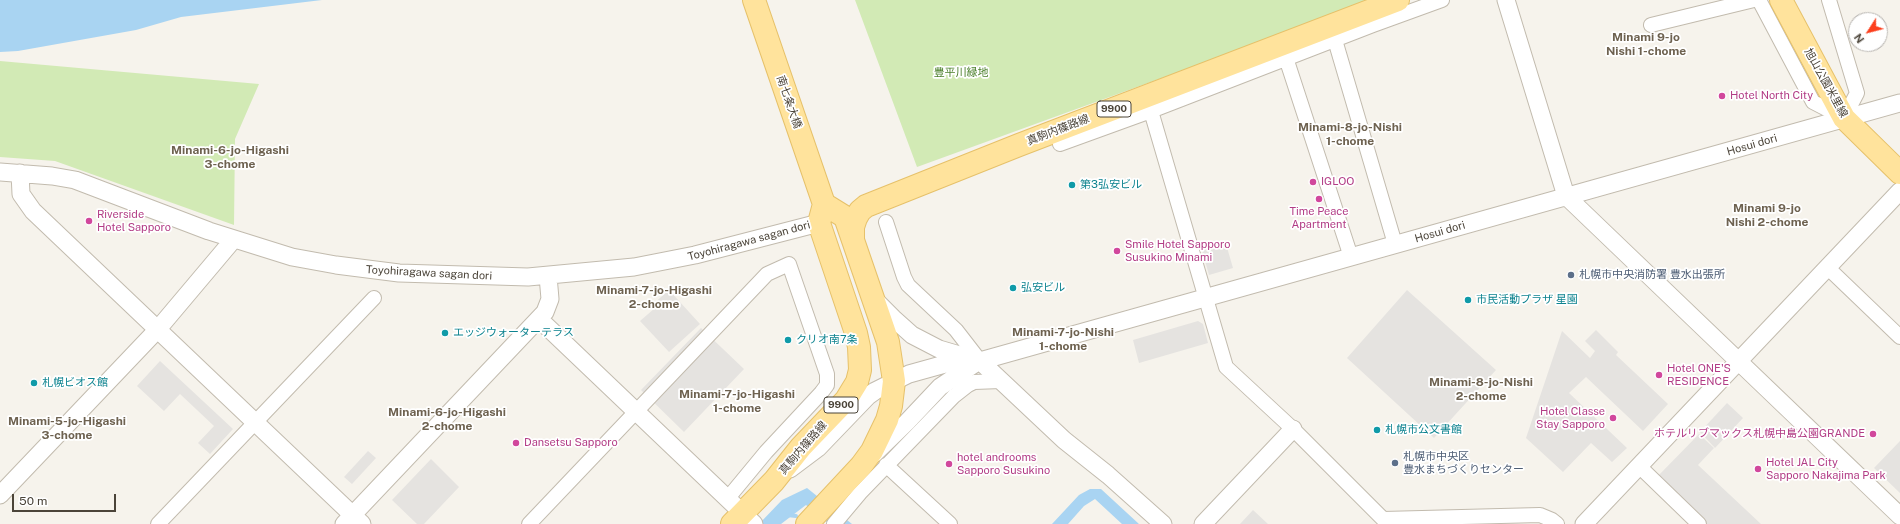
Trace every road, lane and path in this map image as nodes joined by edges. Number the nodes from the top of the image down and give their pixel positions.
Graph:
1 (754, 0) edge
2 (1398, 0) edge
3 (1442, 0) edge
4 (1506, 0) edge
5 (1759, 0) edge
6 (1781, 0) edge
7 (1829, 0) edge
8 (1747, 1) edge
9 (1651, 25) dead end
10 (1335, 40) junction
11 (1286, 58) junction
12 (1900, 103) edge
13 (1151, 111) junction
14 (1844, 118) junction
15 (1060, 144) dead end
16 (0, 172) edge
17 (20, 173) junction
18 (1900, 173) edge
19 (1900, 191) edge
20 (1566, 196) junction
21 (821, 213) junction
22 (886, 222) dead end
23 (853, 239) junction
24 (233, 240) junction
25 (1395, 244) junction
26 (1351, 257) junction
27 (1827, 267) junction
28 (548, 276) junction
29 (374, 298) dead end
30 (873, 298) junction
31 (1206, 298) junction
32 (539, 319) junction
33 (158, 329) junction
34 (1900, 337) edge
35 (980, 361) junction
36 (1738, 361) junction
37 (894, 381) junction
38 (1001, 381) junction
39 (637, 411) junction
40 (255, 422) junction
41 (1293, 429) junction
42 (886, 465) junction
43 (861, 466) junction
44 (1639, 466) junction
45 (774, 481) junction
46 (0, 495) edge
47 (739, 515) edge
48 (1900, 516) edge
49 (353, 521) edge
50 (158, 524) edge
51 (529, 524) edge
52 (807, 524) edge
53 (834, 524) edge
54 (950, 524) edge
55 (1163, 524) edge
56 (1203, 524) edge
57 (1557, 524) edge
58 (1584, 524) edge
59 (1699, 524) edge

1 - 21 main road, 南七条大橋 / 9900
2 - 23 main road, 真駒内篠路線 / 9900
3 - 10 street
4 - 20 street
5 - 14 street
6 - 14 main road, 旭山公園米里線
7 - 14 street
8 - 9 street
10 - 11 street
10 - 25 street
11 - 13 street
11 - 26 street
12 - 14 street, Hosui dori
13 - 15 street
13 - 31 street
14 - 18 main road, 旭山公園米里線
14 - 20 street, Hosui dori
16 - 17 street, Toyohiragawa sagan dori
17 - 24 street, Toyohiragawa sagan dori
17 - 33 street
19 - 27 street
20 - 25 street, Hosui dori
20 - 36 street
21 - 23 main road, 真駒内篠路線 / 9900
21 - 28 street, Toyohiragawa sagan dori
21 - 45 main road, 真駒内篠路線 / 9900
22 - 35 street
23 - 30 main road, 真駒内篠路線 / 9900
24 - 28 street, Toyohiragawa sagan dori
24 - 33 street
25 - 26 street, Hosui dori
26 - 31 street, Hosui dori
27 - 34 street
27 - 36 street
28 - 32 street
29 - 40 street
30 - 35 street
30 - 37 main road, 真駒内篠路線 / 9900
31 - 35 street, Hosui dori
31 - 41 street
32 - 39 street
32 - 49 street
33 - 40 street
33 - 46 street
35 - 37 street
35 - 38 street
35 - 43 street
36 - 44 street
36 - 48 street
37 - 43 main road, 真駒内篠路線 / 9900
37 - 45 street
38 - 42 street
38 - 55 street
39 - 47 street
39 - 47 street
39 - 51 street
40 - 49 street
40 - 50 street
41 - 56 street
41 - 57 street
42 - 53 street
42 - 54 street
43 - 52 main road, 真駒内篠路線 / 9900
44 - 58 street
44 - 59 street
45 - 47 main road, 真駒内篠路線 / 9900

